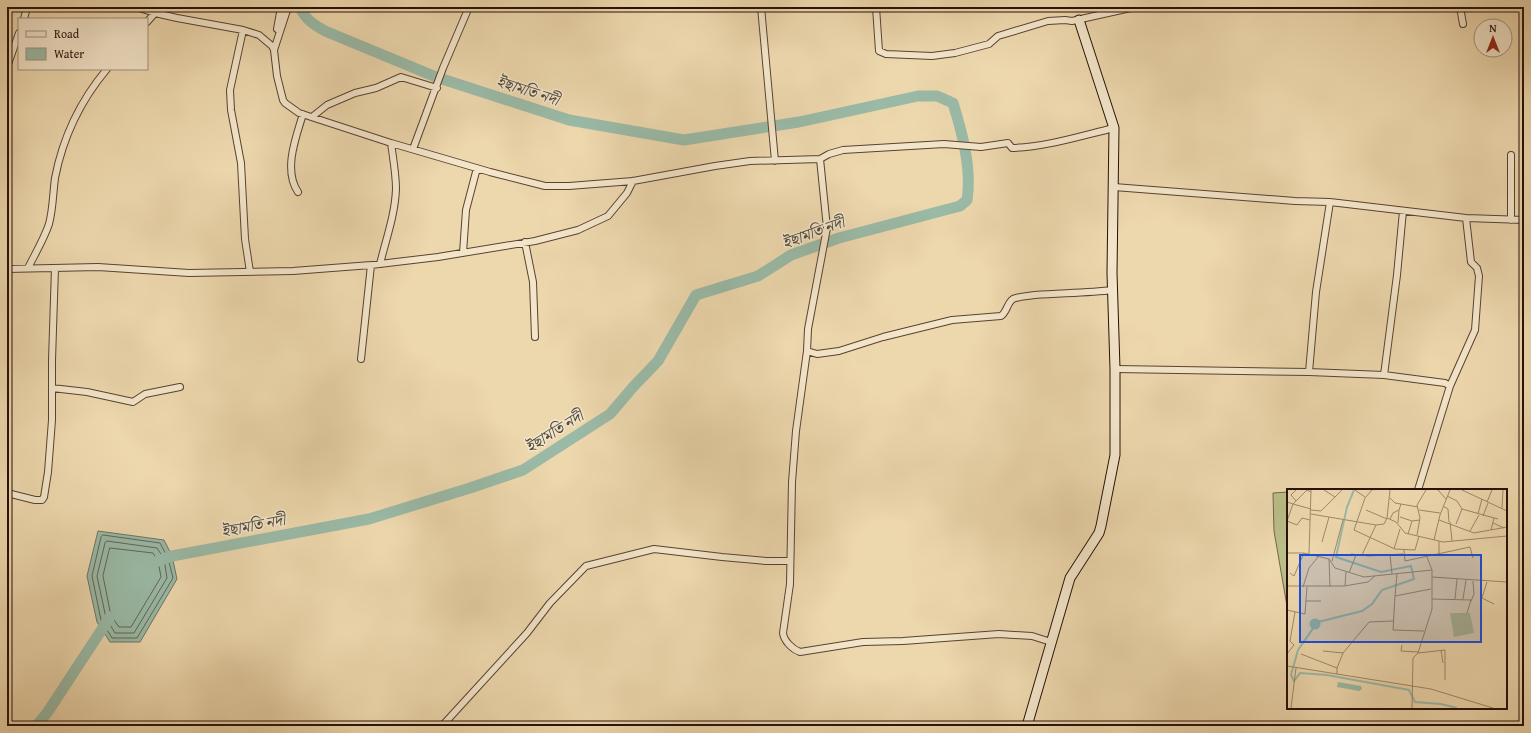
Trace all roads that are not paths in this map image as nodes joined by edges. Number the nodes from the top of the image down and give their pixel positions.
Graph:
1 (27, 7) edge
2 (136, 7) edge
3 (281, 7) edge
4 (288, 7) edge
5 (469, 7) edge
6 (570, 7) edge
7 (690, 7) edge
8 (761, 7) edge
9 (876, 7) edge
10 (1135, 7) edge
11 (1460, 7) edge
12 (155, 13) junction
13 (24, 18) edge
14 (1079, 20) junction
15 (148, 21) edge
16 (1463, 24) dead end
17 (243, 30) junction
18 (18, 36) edge
19 (273, 48) junction
20 (7, 67) edge
21 (106, 70) edge
22 (437, 88) junction
23 (303, 114) junction
24 (312, 118) junction
25 (1114, 128) junction
26 (392, 143) junction
27 (413, 149) junction
28 (1511, 155) dead end
29 (820, 159) junction
30 (775, 161) junction
31 (477, 168) junction
32 (633, 181) junction
33 (1114, 187) junction
34 (298, 192) dead end
35 (1330, 202) junction
36 (1403, 211) junction
37 (1466, 218) junction
38 (1511, 220) junction
39 (1524, 220) edge
40 (525, 242) junction
41 (463, 253) junction
42 (380, 264) junction
43 (371, 265) junction
44 (28, 268) junction
45 (54, 268) junction
46 (7, 269) edge
47 (250, 272) junction
48 (1113, 290) junction
49 (535, 337) dead end
50 (806, 351) junction
51 (361, 359) dead end
52 (1115, 369) junction
53 (1309, 372) junction
54 (1384, 375) junction
55 (1450, 386) junction
56 (180, 387) dead end
57 (52, 388) junction
58 (1418, 489) edge
59 (7, 493) edge
60 (790, 561) junction
61 (1051, 642) junction
62 (442, 726) edge
63 (1027, 726) edge

1 - 13 street
2 - 12 street
3 - 19 street
4 - 19 street
5 - 22 street
6 - 7 street
8 - 30 street
9 - 14 street
10 - 14 street
11 - 16 street
12 - 15 street
12 - 17 street
14 - 25 street
17 - 19 street
17 - 47 street
18 - 20 street
19 - 23 street
21 - 44 street
22 - 24 street
22 - 27 street
23 - 24 street
23 - 34 street
24 - 26 street
25 - 29 street
25 - 33 street
26 - 27 street
26 - 42 street
27 - 31 street
28 - 38 street
29 - 30 street
29 - 50 street
30 - 32 street
31 - 32 street
31 - 41 street
32 - 40 street
33 - 35 street
33 - 48 street
35 - 36 street
35 - 53 street
36 - 37 street
36 - 54 street
37 - 38 street
37 - 55 street
38 - 39 street
40 - 41 street
40 - 49 street
41 - 42 street
42 - 43 street
43 - 47 street
43 - 51 street
44 - 45 street
44 - 46 street
45 - 47 street
45 - 57 street
48 - 50 street
48 - 52 street
50 - 60 street
52 - 53 street
52 - 61 street
53 - 54 street
54 - 55 street
55 - 58 street
56 - 57 street
57 - 59 street
60 - 61 street
60 - 62 street
61 - 63 street

